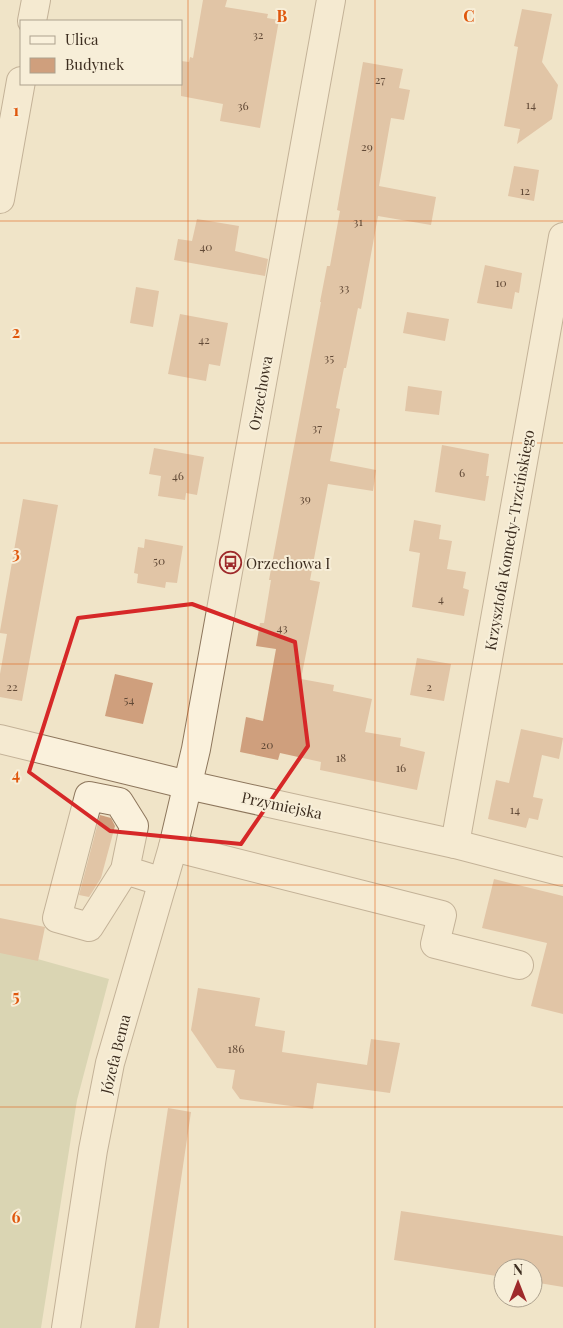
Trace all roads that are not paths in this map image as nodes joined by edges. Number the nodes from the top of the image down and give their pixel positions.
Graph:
1 (36, 0) edge
2 (331, 0) edge
3 (32, 20) edge
4 (20, 85) edge
5 (0, 199) edge
6 (563, 237) edge
7 (0, 739) edge
8 (188, 785) junction
9 (455, 844) junction
10 (173, 847) junction
11 (125, 870) dead end
12 (563, 872) edge
13 (163, 882) junction
14 (519, 964) dead end
15 (66, 1328) edge

1 - 3 street
2 - 8 street, Orzechowa
4 - 5 street
6 - 9 street, Krzysztofa Komedy-Trzcińskiego
7 - 8 street, Przymiejska
8 - 9 street, Przymiejska
8 - 10 street, Józefa Bema
9 - 12 street, Przymiejska
10 - 13 street, Józefa Bema
10 - 14 street
11 - 13 street
13 - 15 street, Józefa Bema

